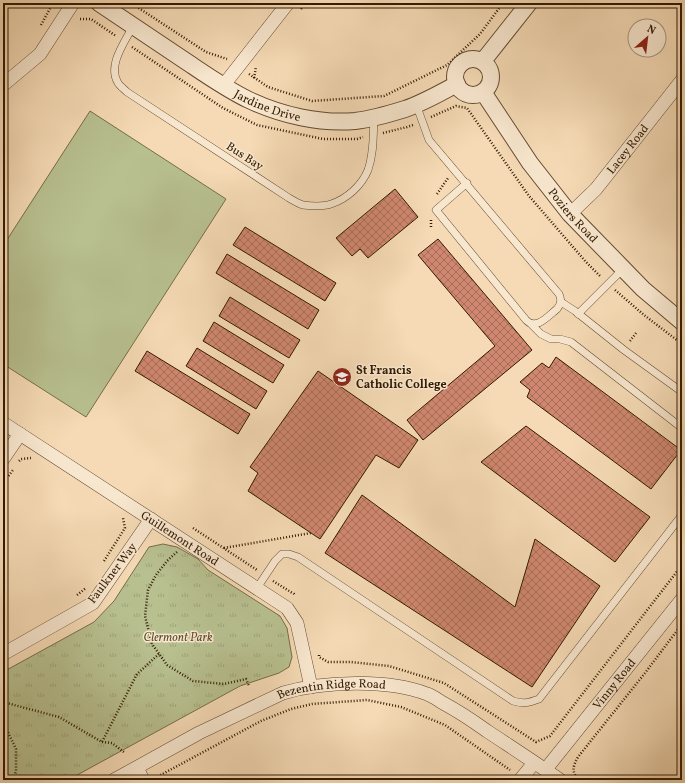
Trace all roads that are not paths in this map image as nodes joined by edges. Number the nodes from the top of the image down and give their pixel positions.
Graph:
1 (73, 3) edge
2 (99, 3) edge
3 (288, 3) edge
4 (529, 3) edge
5 (133, 26) junction
6 (483, 61) junction
7 (682, 80) edge
8 (457, 84) junction
9 (3, 85) edge
10 (223, 86) junction
11 (483, 92) junction
12 (411, 107) junction
13 (374, 118) junction
14 (467, 184) junction
15 (570, 214) junction
16 (623, 269) junction
17 (561, 302) junction
18 (578, 314) junction
19 (682, 322) edge
20 (531, 324) junction
21 (682, 392) edge
22 (3, 423) edge
23 (682, 428) edge
24 (20, 434) junction
25 (3, 460) edge
26 (682, 515) edge
27 (151, 519) junction
28 (257, 588) junction
29 (682, 598) edge
30 (3, 654) edge
31 (311, 686) junction
32 (534, 762) junction
33 (137, 768) junction
34 (546, 770) junction
35 (114, 780) edge
36 (143, 780) edge
37 (520, 780) edge
38 (560, 780) edge

1 - 9 street
2 - 5 street, Jardine Drive
3 - 10 street
4 - 6 street
5 - 10 street, Jardine Drive
5 - 13 lane, Bus Bay
6 - 8 street
6 - 11 street
7 - 15 street, Lacey Road
8 - 11 street
8 - 12 street, Jardine Drive
10 - 13 street, Jardine Drive
11 - 15 street, Poziers Road
12 - 13 street, Jardine Drive
12 - 14 lane
14 - 17 lane
14 - 20 lane
15 - 16 street, Poziers Road
16 - 18 lane
16 - 19 street, Poziers Road
17 - 18 lane
17 - 20 lane
18 - 21 lane
20 - 23 lane
22 - 24 street, Guillemont Road
24 - 25 street
24 - 27 street, Guillemont Road
26 - 28 lane
27 - 28 street, Guillemont Road
27 - 30 street, Faulkner Way
28 - 31 street, Guillemont Road
29 - 34 street, Vinny Road
31 - 32 street, Bezentin Ridge Road
31 - 33 street, Bezentin Ridge Road
32 - 34 street, Bezentin Ridge Road
32 - 37 street
33 - 35 street, Bezentin Ridge Road
33 - 36 street
34 - 38 street, Bezentin Ridge Road

